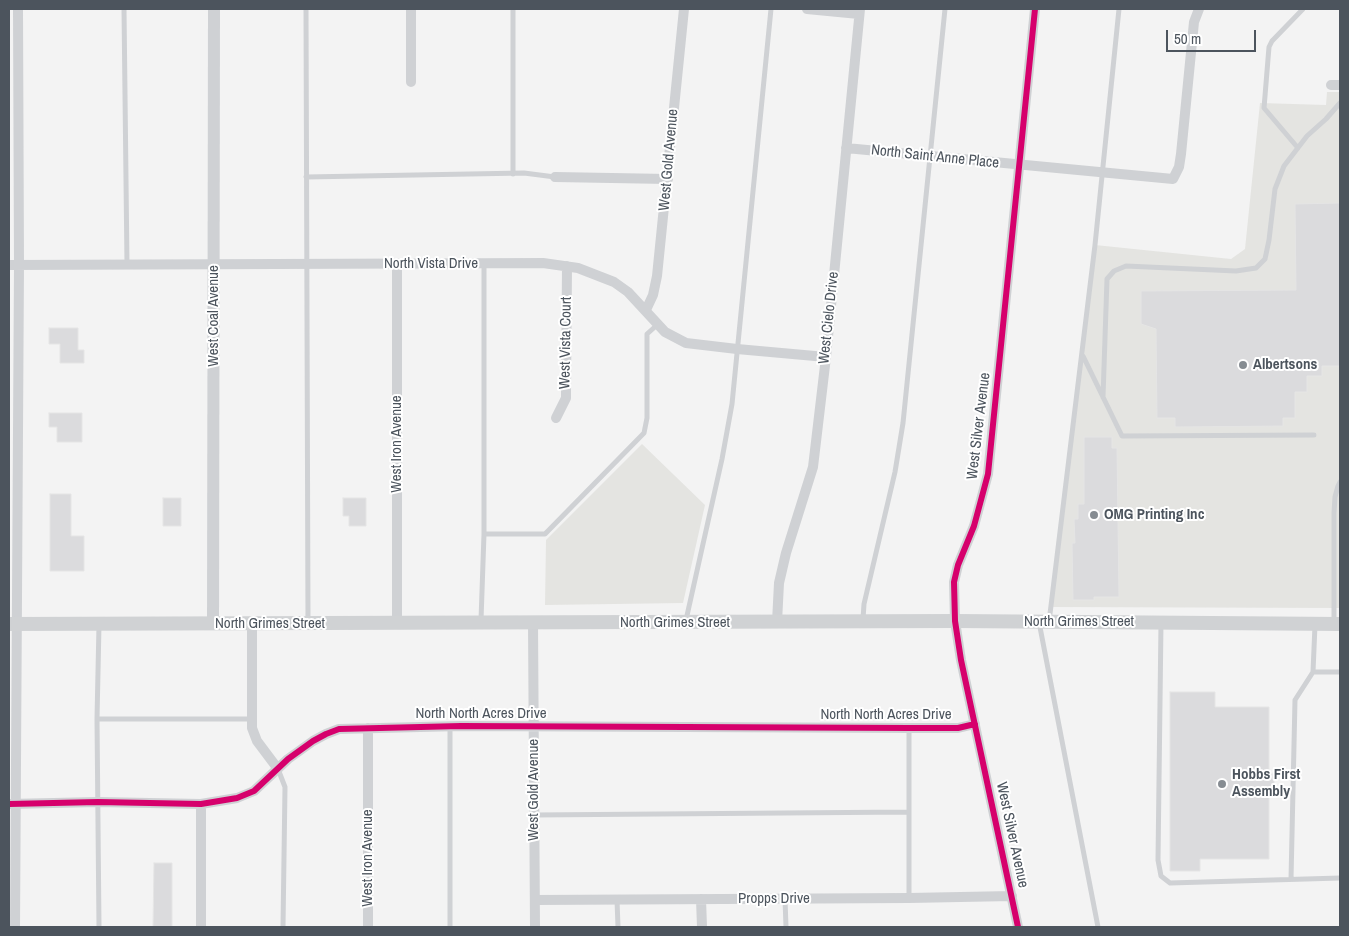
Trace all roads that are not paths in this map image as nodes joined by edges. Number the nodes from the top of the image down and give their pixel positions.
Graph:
1 (18, 9) edge
2 (124, 9) edge
3 (214, 9) edge
4 (306, 9) edge
5 (411, 9) edge
6 (513, 9) edge
7 (684, 9) edge
8 (771, 9) edge
9 (807, 9) edge
10 (946, 9) edge
11 (1035, 9) edge
12 (1119, 9) edge
13 (1199, 9) edge
14 (1302, 9) edge
15 (859, 11) edge
16 (411, 82) dead end
17 (1340, 103) edge
18 (846, 148) junction
19 (1298, 148) junction
20 (931, 156) junction
21 (1019, 165) junction
22 (1102, 172) junction
23 (513, 174) junction
24 (306, 177) junction
25 (555, 177) joint
26 (668, 179) junction
27 (397, 264) junction
28 (484, 264) junction
29 (14, 265) edge
30 (127, 265) junction
31 (214, 265) junction
32 (305, 265) junction
33 (567, 266) junction
34 (646, 310) junction
35 (657, 325) junction
36 (737, 350) junction
37 (1083, 355) junction
38 (826, 357) junction
39 (1103, 397) junction
40 (556, 418) dead end
41 (1314, 435) dead end
42 (1340, 482) edge
43 (484, 534) junction
44 (777, 622) junction
45 (863, 622) junction
46 (955, 622) junction
47 (1044, 622) junction
48 (397, 623) junction
49 (481, 623) junction
50 (533, 623) junction
51 (686, 623) junction
52 (1161, 623) junction
53 (13, 624) edge
54 (99, 624) junction
55 (213, 624) junction
56 (252, 624) junction
57 (308, 624) junction
58 (1315, 624) junction
59 (1337, 624) edge
60 (1313, 672) junction
61 (1340, 672) edge
62 (252, 718) junction
63 (97, 719) junction
64 (975, 724) junction
65 (450, 726) junction
66 (534, 726) junction
67 (368, 728) junction
68 (909, 728) junction
69 (278, 769) junction
70 (98, 802) junction
71 (12, 804) edge
72 (201, 804) junction
73 (909, 812) junction
74 (534, 815) junction
75 (1340, 878) edge
76 (1291, 879) junction
77 (1012, 896) junction
78 (909, 898) junction
79 (701, 899) junction
80 (785, 899) junction
81 (535, 900) junction
82 (617, 900) junction
83 (15, 927) edge
84 (99, 927) edge
85 (201, 927) edge
86 (283, 927) edge
87 (368, 927) edge
88 (450, 927) edge
89 (535, 927) edge
90 (618, 927) edge
91 (702, 927) edge
92 (786, 927) edge
93 (1018, 927) edge
94 (1098, 927) edge

1 - 29 street
2 - 30 lane
3 - 31 street, West Coal Avenue
4 - 24 lane
5 - 16 street
6 - 23 lane
7 - 26 street, West Gold Avenue
8 - 36 lane
9 - 15 street
10 - 20 lane
11 - 21 street, West Silver Avenue
12 - 22 lane
13 - 22 street, North Saint Anne Place
14 - 19 lane
15 - 18 street, West Cielo Drive
17 - 19 lane
18 - 20 street, North Saint Anne Place
18 - 38 street, West Cielo Drive
19 - 39 lane
20 - 21 street, North Saint Anne Place
20 - 45 lane
21 - 22 street, North Saint Anne Place
21 - 46 street, West Silver Avenue
22 - 37 lane
23 - 24 lane
23 - 25 lane
24 - 32 lane
25 - 26 street
26 - 34 street, West Gold Avenue
27 - 28 street, North Vista Drive
27 - 32 street, North Vista Drive
27 - 48 street, West Iron Avenue
28 - 33 street, North Vista Drive
28 - 43 lane
29 - 30 street, North Vista Drive
29 - 53 street
30 - 31 street, North Vista Drive
31 - 32 street, North Vista Drive
31 - 55 street, West Coal Avenue
32 - 57 lane
33 - 34 street, North Vista Drive
33 - 40 street, West Vista Court
34 - 35 street, North Vista Drive
35 - 36 street, North Vista Drive
35 - 43 lane
36 - 38 street, North Vista Drive
36 - 51 lane
37 - 39 lane
37 - 47 lane
38 - 44 street, West Cielo Drive
39 - 41 lane
42 - 59 lane
43 - 49 lane
44 - 45 main road, North Grimes Street
44 - 51 main road, North Grimes Street
45 - 46 main road, North Grimes Street
46 - 47 main road, North Grimes Street
46 - 64 street, West Silver Avenue
47 - 52 main road, North Grimes Street
47 - 94 lane
48 - 49 main road, North Grimes Street
48 - 57 main road, North Grimes Street
49 - 50 main road, North Grimes Street
50 - 51 main road, North Grimes Street
50 - 66 street, West Gold Avenue
52 - 58 main road, North Grimes Street
52 - 76 lane
53 - 54 main road, North Grimes Street
53 - 71 street
54 - 55 main road, North Grimes Street
54 - 63 lane
55 - 56 main road, North Grimes Street
56 - 57 main road, North Grimes Street
56 - 62 street
58 - 59 main road, North Grimes Street
58 - 60 lane
60 - 61 lane
60 - 76 lane
62 - 63 lane
62 - 69 street
63 - 70 lane
64 - 68 street, North North Acres Drive
64 - 77 street, West Silver Avenue
65 - 66 street, North North Acres Drive
65 - 67 street, North North Acres Drive
65 - 88 lane
66 - 68 street, North North Acres Drive
66 - 74 street, West Gold Avenue
67 - 69 street, North North Acres Drive
67 - 87 street, West Iron Avenue
68 - 73 lane
69 - 72 street, North North Acres Drive
69 - 86 lane
70 - 71 street, North North Acres Drive
70 - 72 street, North North Acres Drive
70 - 84 lane
71 - 83 street
72 - 85 street
73 - 74 lane
73 - 78 lane
74 - 81 street, West Gold Avenue
75 - 76 lane
77 - 78 street, Propps Drive
77 - 93 street, West Silver Avenue
78 - 80 street, Propps Drive
79 - 80 street, Propps Drive
79 - 82 street, Propps Drive
79 - 91 street
80 - 92 lane
81 - 82 street, Propps Drive
81 - 89 street, West Gold Avenue
82 - 90 lane

